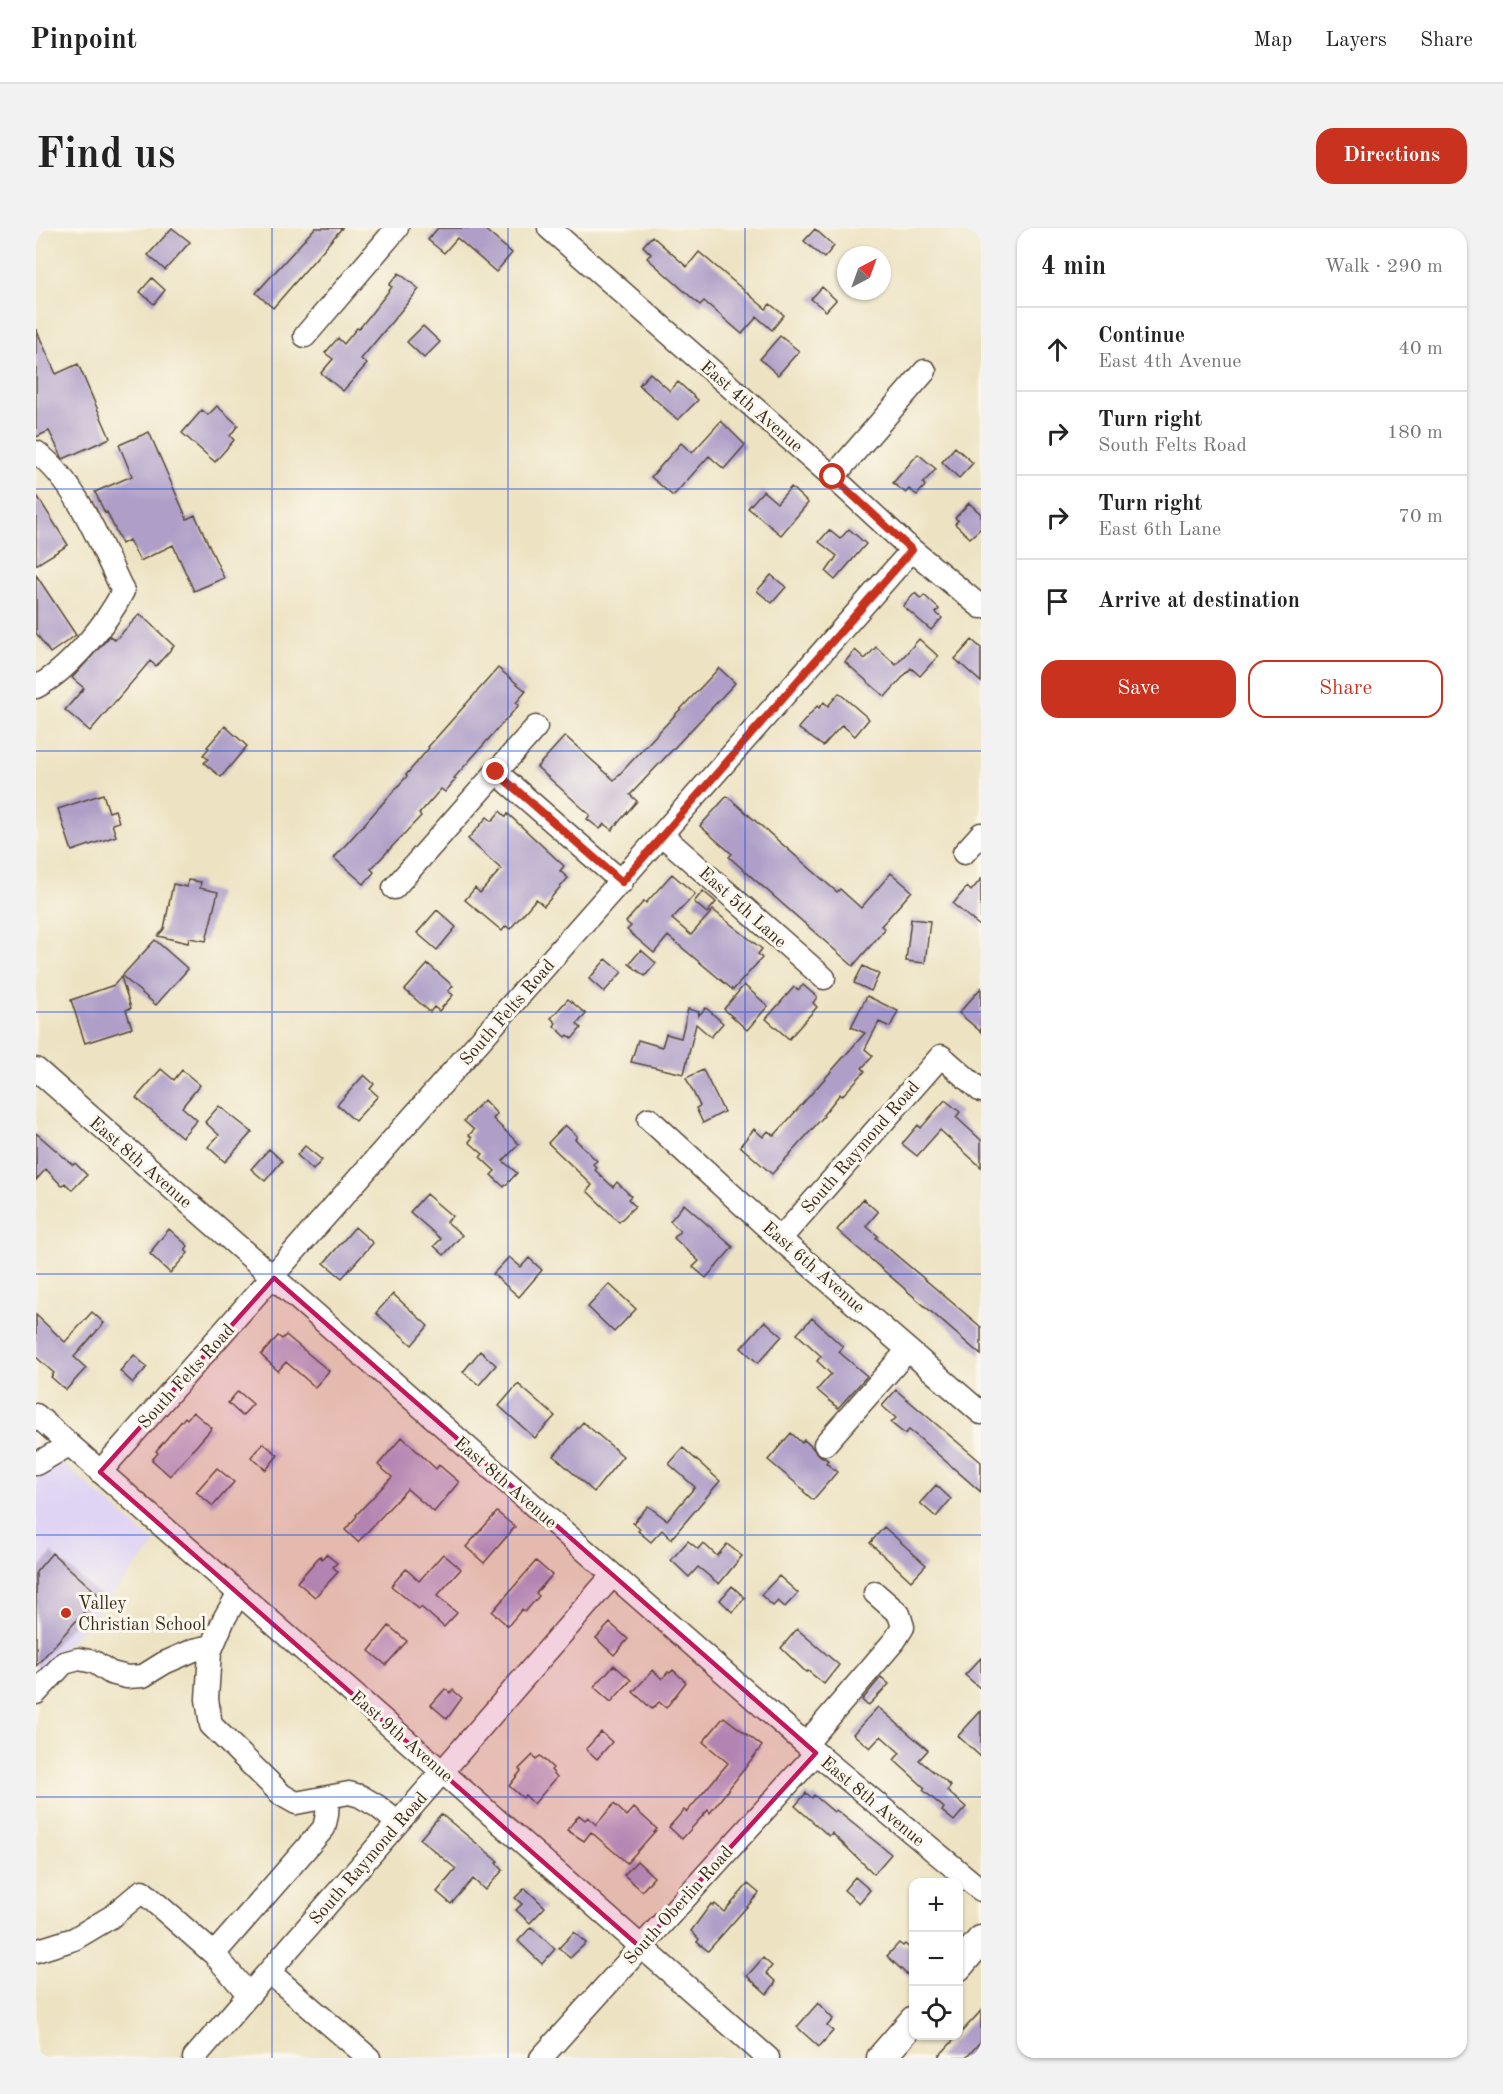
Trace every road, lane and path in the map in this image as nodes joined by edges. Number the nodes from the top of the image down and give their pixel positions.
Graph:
1 (397, 228) edge
2 (549, 228) edge
3 (305, 336) dead end
4 (925, 371) dead end
5 (36, 452) edge
6 (833, 477) junction
7 (912, 550) junction
8 (981, 607) edge
9 (36, 687) edge
10 (536, 728) dead end
11 (496, 772) junction
12 (981, 834) edge
13 (662, 835) junction
14 (964, 853) dead end
15 (622, 882) junction
16 (394, 888) dead end
17 (824, 978) dead end
18 (36, 1070) edge
19 (981, 1091) edge
20 (649, 1119) dead end
21 (780, 1239) junction
22 (274, 1278) junction
23 (908, 1350) junction
24 (981, 1413) edge
25 (36, 1416) edge
26 (825, 1444) dead end
27 (69, 1445) junction
28 (36, 1464) edge
29 (100, 1472) junction
30 (612, 1576) junction
31 (239, 1593) junction
32 (875, 1593) dead end
33 (212, 1646) junction
34 (36, 1693) edge
35 (811, 1748) junction
36 (442, 1772) junction
37 (328, 1797) junction
38 (398, 1823) junction
39 (981, 1890) edge
40 (981, 1940) edge
41 (640, 1947) junction
42 (36, 1951) edge
43 (214, 1954) junction
44 (963, 1961) edge
45 (269, 1972) junction
46 (249, 1995) junction
47 (909, 2026) edge
48 (194, 2058) edge
49 (369, 2058) edge
50 (540, 2058) edge
51 (768, 2058) edge
52 (881, 2058) edge

1 - 3 street
2 - 6 street, East 4th Avenue
4 - 6 street
5 - 9 street
6 - 7 street, East 4th Avenue
7 - 8 street, East 4th Avenue
7 - 13 street, South Felts Road
10 - 11 street
11 - 15 street
11 - 16 street
12 - 14 street
13 - 15 street, South Felts Road
13 - 17 street, East 5th Lane
15 - 22 street, South Felts Road
18 - 22 street, East 8th Avenue
19 - 21 street, South Raymond Road
20 - 21 street, East 6th Avenue
21 - 23 street, East 6th Avenue
22 - 29 street, South Felts Road
22 - 30 street, East 8th Avenue
23 - 24 street, East 6th Avenue
23 - 26 street
25 - 27 street, East 9th Avenue
27 - 28 street
27 - 29 street, East 9th Avenue
29 - 31 street, East 9th Avenue
30 - 35 street, East 8th Avenue
30 - 36 street, South Raymond Road
31 - 33 street
31 - 36 street, East 9th Avenue
32 - 35 street, South Oberlin Road
33 - 34 street
33 - 37 street
35 - 39 street, East 8th Avenue
35 - 41 street, South Oberlin Road
36 - 38 street, South Raymond Road
36 - 41 street, East 9th Avenue
37 - 38 street
37 - 43 street
38 - 45 street, South Raymond Road
40 - 44 main road
41 - 50 street, South Oberlin Road
41 - 51 street, East 9th Avenue
42 - 43 street
43 - 46 street
45 - 46 street, South Raymond Road
45 - 49 street
46 - 48 street, South Raymond Road
47 - 52 main road

